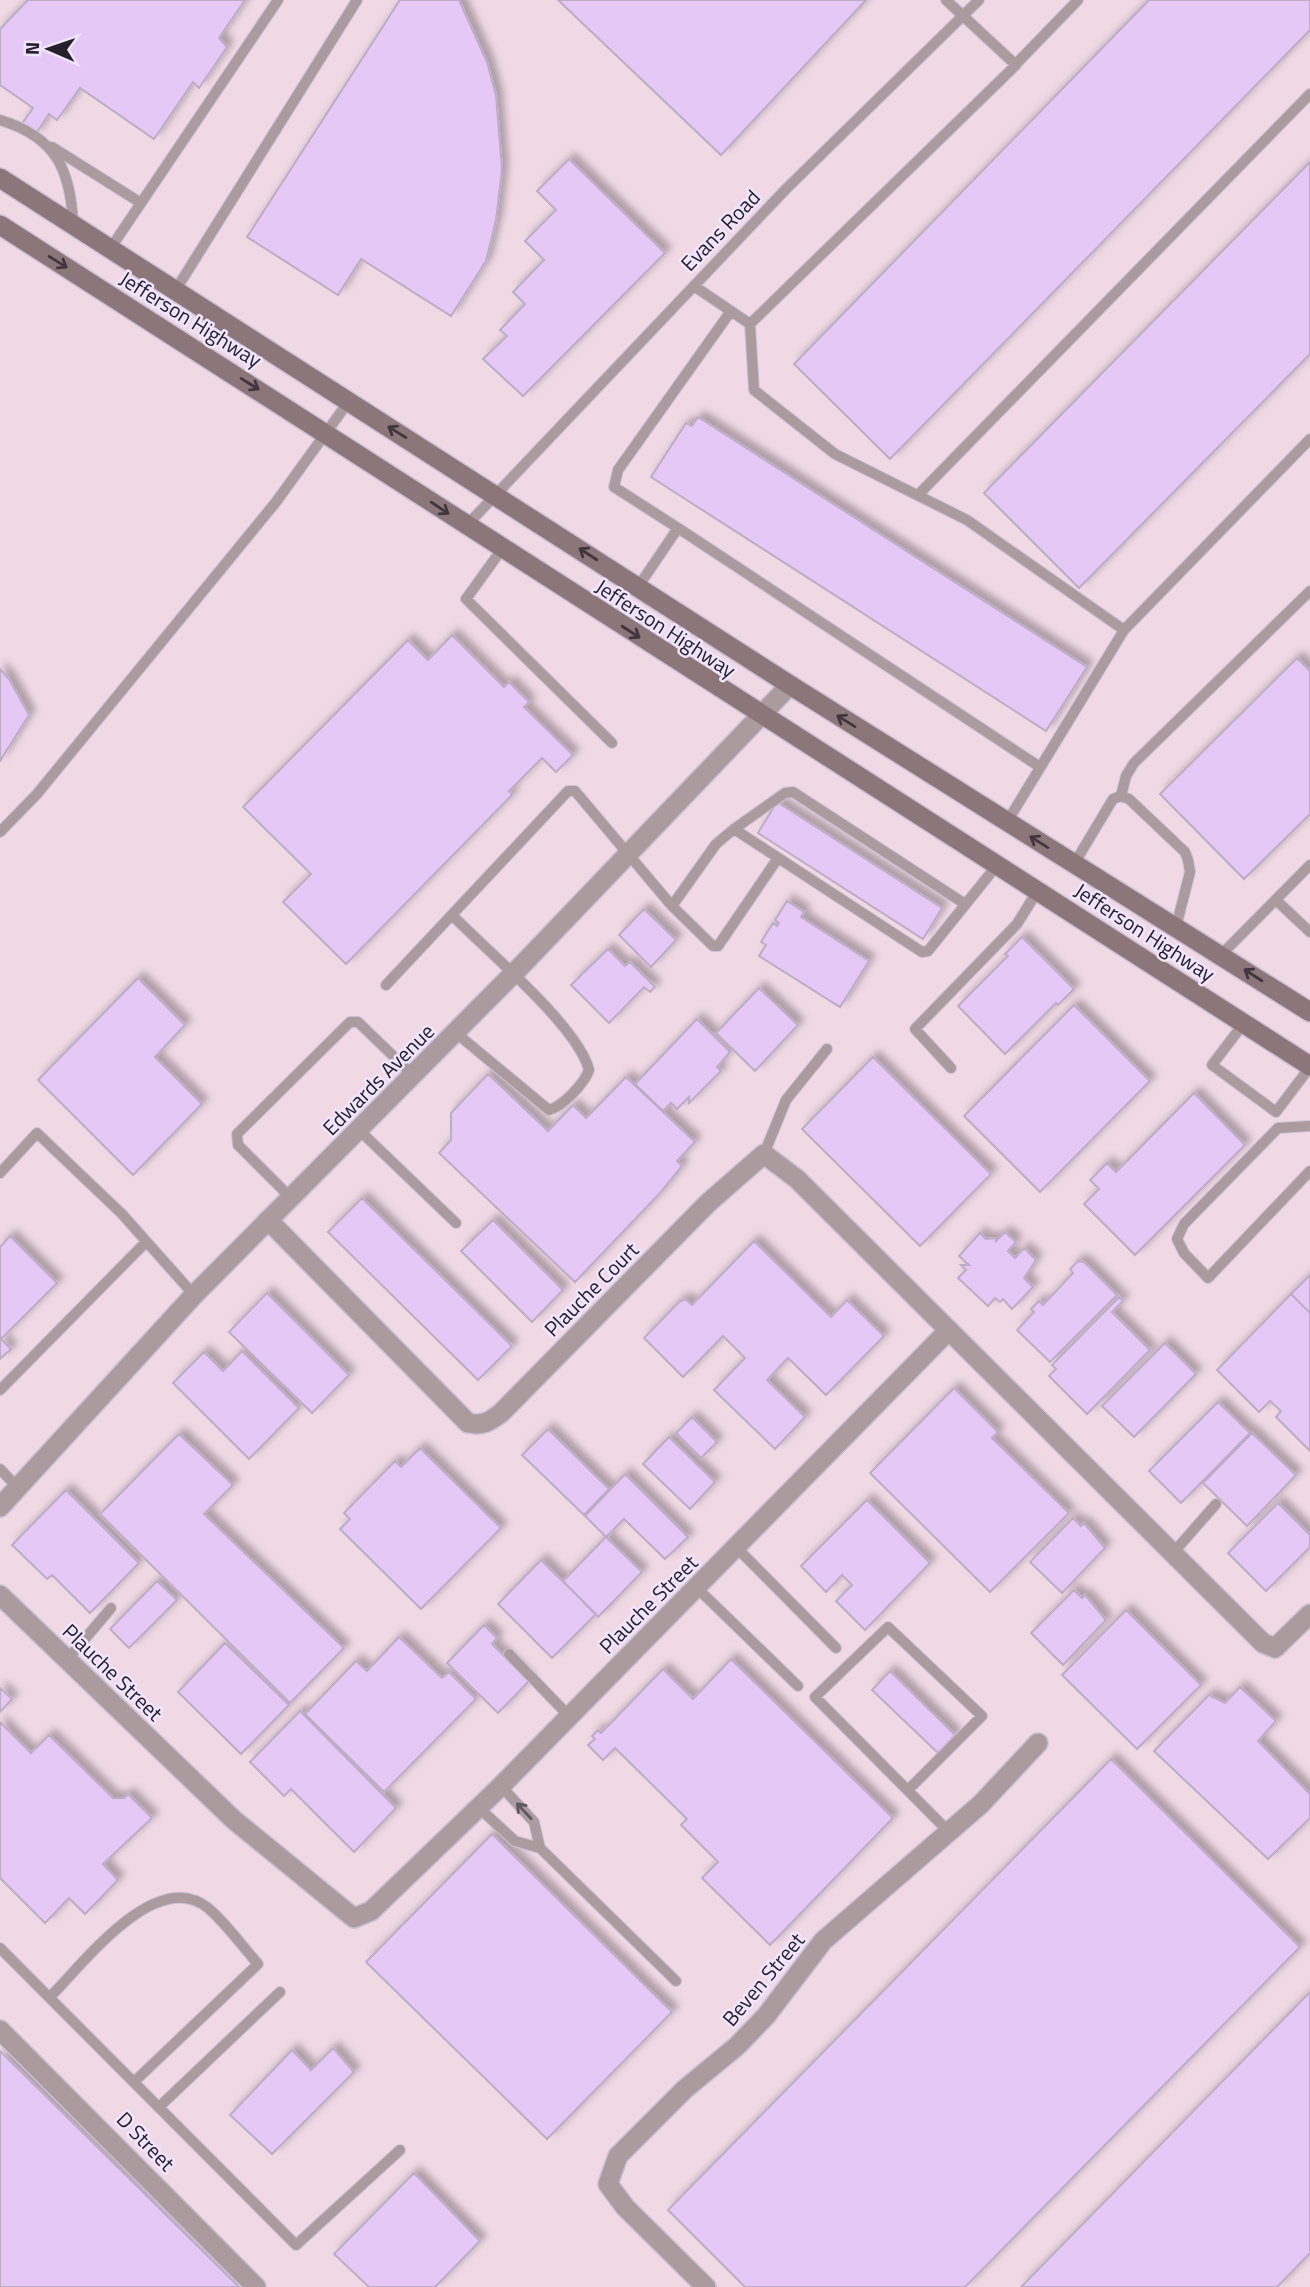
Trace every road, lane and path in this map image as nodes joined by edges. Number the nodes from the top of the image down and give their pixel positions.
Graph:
1 (278, 0) edge
2 (357, 0) edge
3 (946, 0) edge
4 (979, 0) edge
5 (1078, 0) edge
6 (962, 17) junction
7 (1016, 64) junction
8 (1310, 94) edge
9 (0, 120) edge
10 (40, 139) junction
11 (0, 178) edge
12 (141, 203) junction
13 (0, 225) edge
14 (73, 225) junction
15 (110, 249) junction
16 (694, 286) junction
17 (176, 291) junction
18 (731, 311) junction
19 (750, 324) junction
20 (349, 401) junction
21 (326, 433) junction
22 (1310, 439) edge
23 (495, 494) junction
24 (918, 495) junction
25 (466, 526) junction
26 (678, 528) junction
27 (502, 549) junction
28 (638, 587) junction
29 (1310, 591) edge
30 (1124, 630) junction
31 (790, 685) junction
32 (761, 716) junction
33 (612, 743) dead end
34 (1040, 767) junction
35 (1121, 796) junction
36 (1007, 822) junction
37 (734, 829) junction
38 (0, 832) edge
39 (630, 853) junction
40 (778, 858) junction
41 (998, 864) junction
42 (1074, 864) junction
43 (1310, 865) edge
44 (1038, 890) junction
45 (1277, 901) junction
46 (965, 904) junction
47 (672, 906) junction
48 (452, 915) junction
49 (1176, 928) junction
50 (1310, 932) edge
51 (1221, 955) junction
52 (512, 975) junction
53 (386, 985) dead end
54 (1310, 1012) edge
55 (1244, 1023) junction
56 (456, 1032) junction
57 (827, 1049) dead end
58 (1310, 1067) edge
59 (951, 1068) dead end
60 (413, 1075) junction
61 (1310, 1126) edge
62 (359, 1130) junction
63 (764, 1154) junction
64 (1310, 1171) edge
65 (0, 1173) edge
66 (291, 1198) junction
67 (268, 1220) junction
68 (456, 1223) dead end
69 (145, 1243) junction
70 (194, 1295) junction
71 (949, 1330) junction
72 (0, 1390) edge
73 (0, 1469) edge
74 (18, 1488) junction
75 (1216, 1504) dead end
76 (0, 1507) edge
77 (736, 1547) junction
78 (1173, 1553) junction
79 (697, 1588) junction
80 (0, 1595) edge
81 (111, 1608) dead end
82 (1310, 1614) edge
83 (836, 1648) dead end
84 (509, 1654) dead end
85 (67, 1660) junction
86 (798, 1686) dead end
87 (569, 1716) junction
88 (1038, 1744) dead end
89 (500, 1786) junction
90 (908, 1790) junction
91 (478, 1807) junction
92 (949, 1832) junction
93 (540, 1848) junction
94 (0, 1948) edge
95 (676, 1981) dead end
96 (280, 1992) dead end
97 (50, 1997) junction
98 (0, 2030) edge
99 (135, 2081) junction
100 (160, 2106) junction
101 (400, 2150) dead end
102 (256, 2287) edge
103 (706, 2287) edge

1 - 12 lane
2 - 17 lane
3 - 6 lane
4 - 6 lane, Evans Road
5 - 7 lane
6 - 7 lane
6 - 16 lane, Evans Road
7 - 19 lane
8 - 24 lane
9 - 10 lane
10 - 12 lane
10 - 14 lane
11 - 14 main road, Jefferson Highway
12 - 15 lane
13 -> 21 main road, Jefferson Highway
14 - 15 main road, Jefferson Highway
15 - 17 main road, Jefferson Highway
16 - 18 lane
16 - 23 lane, Evans Road
17 - 20 main road, Jefferson Highway
18 - 19 lane
18 - 26 lane
19 - 24 lane
20 - 21 lane
23 -> 20 main road, Jefferson Highway
21 -> 25 main road, Jefferson Highway
21 - 38 lane
22 - 30 lane
23 - 25 lane, Evans Road
28 -> 23 main road, Jefferson Highway
24 - 30 lane
25 - 27 main road, Jefferson Highway
26 - 28 lane
26 - 34 lane
27 -> 32 main road, Jefferson Highway
27 - 33 lane
28 - 31 main road, Jefferson Highway
29 - 35 lane
30 - 34 lane
31 - 32 street, Edwards Avenue
36 -> 31 main road, Jefferson Highway
32 - 39 street, Edwards Avenue
32 - 41 main road, Jefferson Highway
34 - 36 lane
35 - 42 lane
35 - 49 lane
42 -> 36 main road, Jefferson Highway
37 - 40 lane
37 - 46 lane
37 - 47 lane
39 - 47 lane
39 - 48 lane
39 - 52 street, Edwards Avenue
40 - 46 lane
40 - 47 lane
41 - 44 main road, Jefferson Highway
41 - 46 lane
42 - 49 main road, Jefferson Highway
43 - 45 lane
44 - 55 main road, Jefferson Highway
44 - 59 lane
45 - 50 lane
45 - 51 lane
48 - 52 lane
48 - 53 lane
49 - 51 main road, Jefferson Highway
54 -> 51 main road, Jefferson Highway
52 - 56 street, Edwards Avenue
52 - 56 lane
55 - 58 main road, Jefferson Highway
55 - 58 lane
56 - 60 street, Edwards Avenue
57 - 63 lane
60 - 62 street, Edwards Avenue
60 - 66 lane
61 - 64 lane
62 - 66 street, Edwards Avenue
62 - 68 lane
63 - 67 street, Plauche Court
63 - 71 street
65 - 69 lane
66 - 67 street, Edwards Avenue
67 - 70 street, Edwards Avenue
69 - 70 lane
69 - 72 lane
70 - 74 street, Edwards Avenue
71 - 77 street, Plauche Street
71 - 78 street
73 - 74 lane
74 - 76 street, Edwards Avenue
75 - 78 lane
77 - 79 street, Plauche Street
77 - 83 lane
78 - 82 street
79 - 86 lane
79 - 87 street, Plauche Street
80 - 85 street, Plauche Street
81 - 85 lane
84 - 87 lane
85 - 91 street, Plauche Street
87 - 89 street, Plauche Street
88 - 92 street, Beven Street
89 - 91 street, Plauche Street
93 -> 89 lane
90 - 90 lane
90 - 92 lane
91 - 93 lane
92 - 103 street, Beven Street
93 - 95 lane
94 - 97 lane
96 - 100 lane
97 - 99 lane
97 - 99 lane
98 - 102 street, D Street
99 - 100 lane
100 - 101 lane

